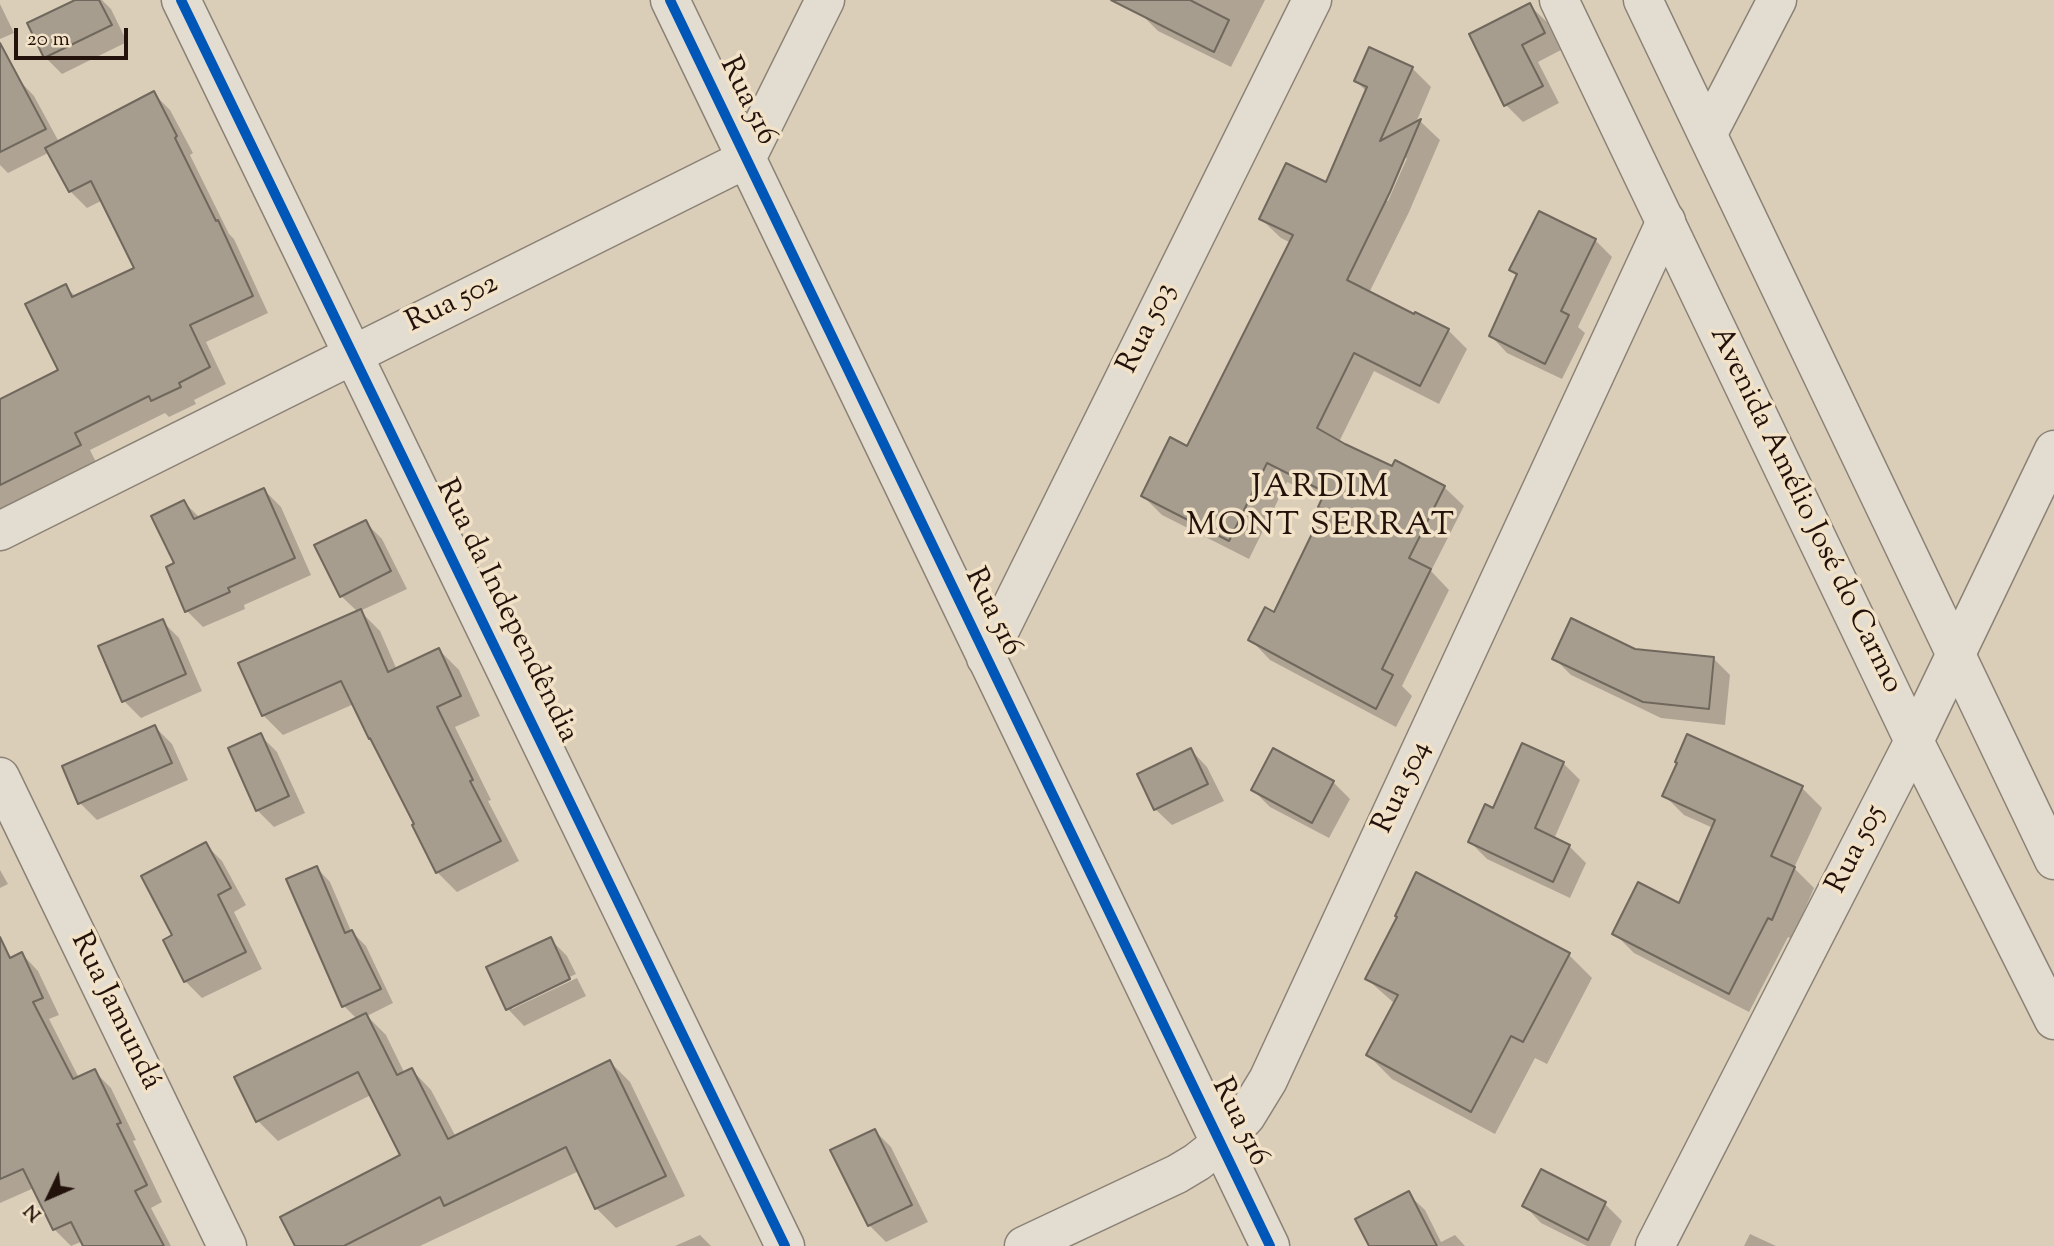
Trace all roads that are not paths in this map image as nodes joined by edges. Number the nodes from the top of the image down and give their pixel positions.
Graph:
1 (181, 0) edge
2 (670, 0) edge
3 (825, 0) edge
4 (1312, 0) edge
5 (1559, 0) edge
6 (1643, 0) edge
7 (1777, 0) edge
8 (1708, 133) junction
9 (747, 159) junction
10 (1666, 221) junction
11 (353, 355) junction
12 (2054, 450) edge
13 (0, 530) edge
14 (1955, 656) junction
15 (986, 658) junction
16 (1914, 741) junction
17 (0, 778) edge
18 (2054, 860) edge
19 (2054, 1020) edge
20 (1221, 1143) junction
21 (227, 1246) edge
22 (785, 1246) edge
23 (1024, 1246) edge
24 (1270, 1246) edge
25 (1655, 1246) edge

1 - 11 street, Rua da Independêndia
2 - 9 street, Rua 516
3 - 9 street
4 - 15 street, Rua 503
5 - 10 street, Avenida Amélio José do Carmo
6 - 8 street
7 - 8 street
8 - 14 street
9 - 11 street, Rua 502
9 - 15 street, Rua 516
10 - 16 street, Avenida Amélio José do Carmo
10 - 20 street, Rua 504
11 - 13 street, Rua 502
11 - 22 street, Rua da Independêndia
12 - 14 street, Rua 505
14 - 16 street, Rua 505
14 - 18 street
15 - 20 street, Rua 516
16 - 19 street, Avenida Amélio José do Carmo
16 - 25 street, Rua 505
17 - 21 street, Rua Jamundá
20 - 23 street, Rua 504
20 - 24 street, Rua 516

